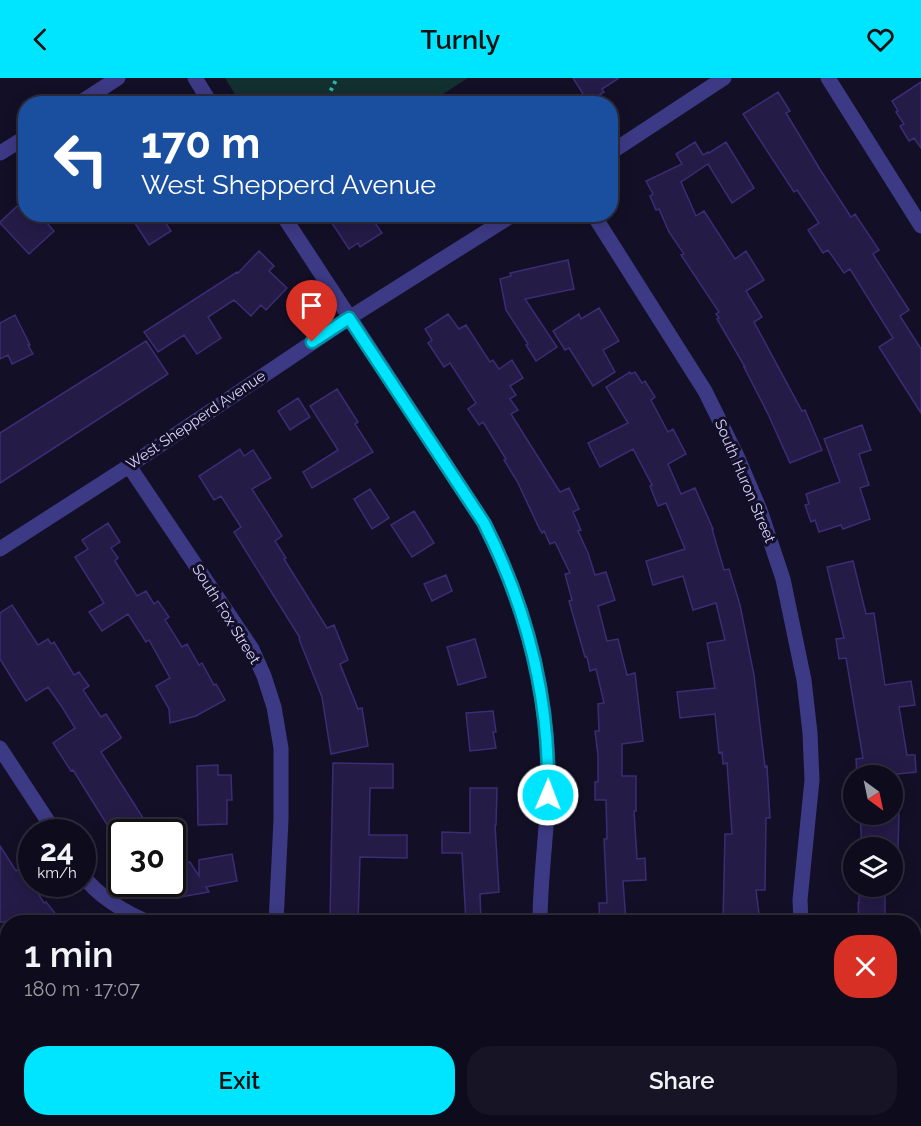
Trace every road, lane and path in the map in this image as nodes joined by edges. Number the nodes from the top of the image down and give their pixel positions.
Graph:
1 (118, 78) edge
2 (195, 78) edge
3 (337, 78) edge
4 (724, 78) edge
5 (828, 78) edge
6 (90, 96) edge
7 (206, 96) edge
8 (328, 96) edge
9 (18, 142) edge
10 (618, 148) edge
11 (0, 153) edge
12 (287, 222) edge
13 (501, 222) edge
14 (598, 222) edge
15 (921, 226) edge
16 (349, 318) junction
17 (129, 466) junction
18 (0, 549) edge
19 (0, 748) edge
20 (46, 819) edge
21 (96, 889) edge
22 (132, 915) edge
23 (276, 915) edge
24 (540, 915) edge
25 (801, 915) edge

1 - 6 street
2 - 7 street
3 - 8 path
4 - 10 street
5 - 15 street
9 - 11 street
12 - 16 street
13 - 16 street, West Shepperd Avenue
14 - 25 street, South Huron Street
16 - 17 street, West Shepperd Avenue
16 - 24 street
17 - 18 street, West Shepperd Avenue
17 - 23 street, South Fox Street
19 - 20 street
21 - 22 street

